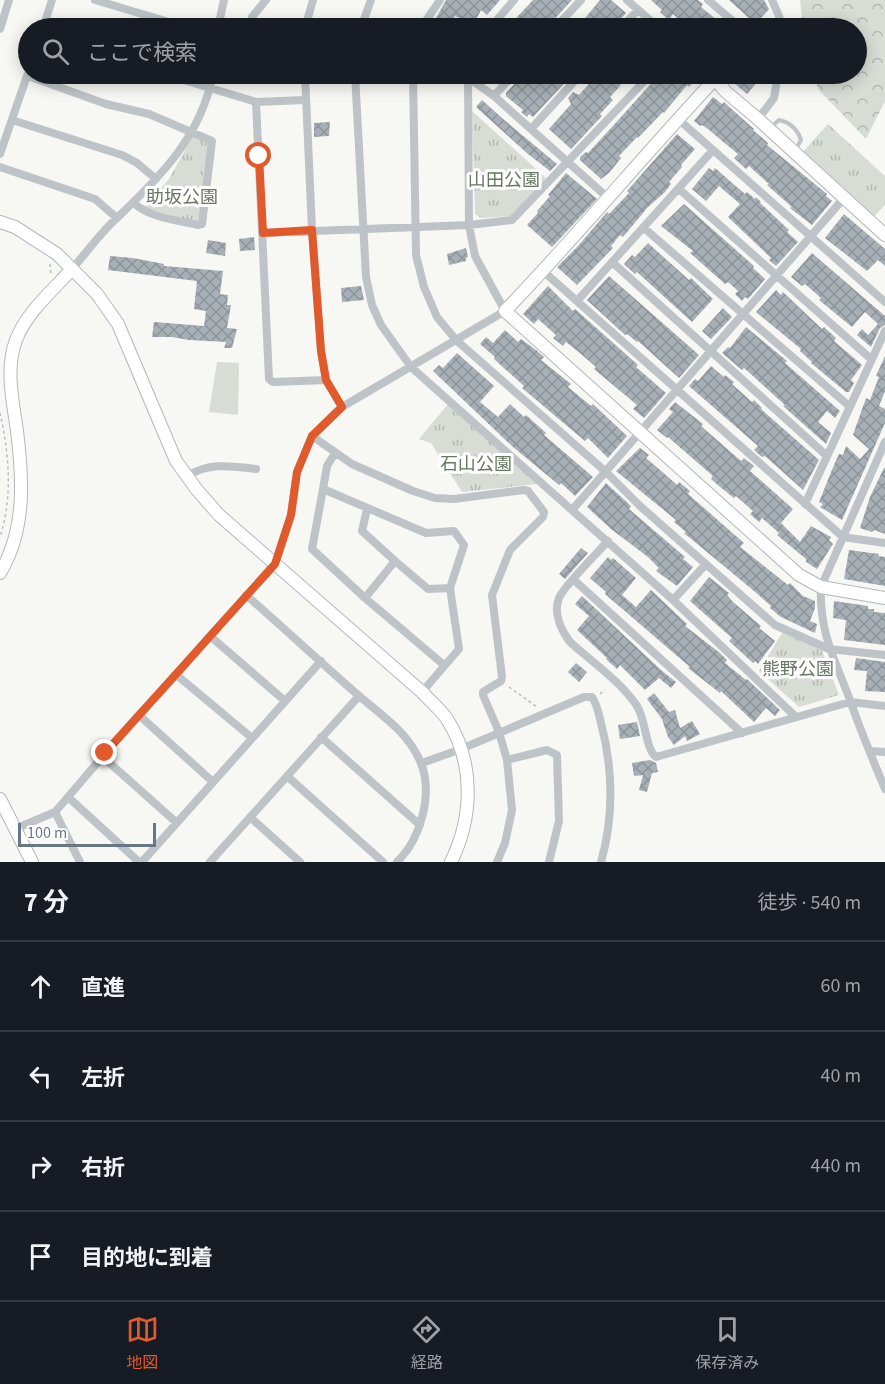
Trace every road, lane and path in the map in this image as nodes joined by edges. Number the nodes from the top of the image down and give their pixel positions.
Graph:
1 (9, 0) edge
2 (52, 0) edge
3 (95, 0) edge
4 (224, 0) edge
5 (266, 0) edge
6 (313, 0) edge
7 (371, 0) edge
8 (440, 0) edge
9 (514, 0) edge
10 (581, 0) edge
11 (627, 0) edge
12 (708, 0) edge
13 (772, 0) edge
14 (638, 10) junction
15 (46, 18) edge
16 (155, 18) edge
17 (220, 18) edge
18 (253, 18) edge
19 (308, 18) edge
20 (365, 18) edge
21 (428, 18) edge
22 (499, 18) edge
23 (564, 18) edge
24 (630, 18) edge
25 (647, 18) edge
26 (729, 18) edge
27 (780, 18) edge
28 (0, 29) edge
29 (25, 84) edge
30 (52, 84) edge
31 (195, 84) edge
32 (211, 84) edge
33 (304, 84) edge
34 (356, 84) edge
35 (413, 84) edge
36 (468, 84) edge
37 (479, 84) edge
38 (505, 84) edge
39 (572, 84) edge
40 (642, 84) edge
41 (706, 84) edge
42 (719, 84) edge
43 (776, 84) edge
44 (210, 89) junction
45 (494, 96) junction
46 (305, 100) junction
47 (256, 102) junction
48 (678, 119) junction
49 (758, 119) junction
50 (12, 120) junction
51 (768, 128) junction
52 (531, 129) junction
53 (193, 132) junction
54 (713, 150) junction
55 (793, 151) junction
56 (0, 154) edge
57 (568, 163) junction
58 (0, 167) edge
59 (156, 179) junction
60 (679, 189) junction
61 (607, 197) junction
62 (844, 198) junction
63 (134, 203) junction
64 (117, 218) junction
65 (0, 222) edge
66 (415, 225) junction
67 (469, 225) junction
68 (364, 228) junction
69 (644, 228) junction
70 (312, 230) junction
71 (263, 233) junction
72 (885, 235) edge
73 (812, 237) junction
74 (50, 261) dead end
75 (612, 262) junction
76 (72, 269) junction
77 (543, 271) junction
78 (777, 276) junction
79 (51, 279) dead end
80 (577, 301) junction
81 (885, 302) edge
82 (505, 311) junction
83 (743, 314) junction
84 (885, 331) edge
85 (456, 340) junction
86 (710, 351) junction
87 (871, 359) junction
88 (411, 367) junction
89 (326, 380) junction
90 (677, 390) junction
91 (849, 405) junction
92 (342, 407) junction
93 (0, 413) edge
94 (639, 433) junction
95 (312, 436) junction
96 (885, 442) edge
97 (335, 453) junction
98 (827, 456) junction
99 (256, 469) dead end
100 (606, 472) junction
101 (187, 476) junction
102 (323, 489) junction
103 (805, 504) junction
104 (573, 509) junction
105 (368, 510) junction
106 (0, 537) edge
107 (843, 537) junction
108 (608, 541) junction
109 (885, 543) edge
110 (395, 561) junction
111 (275, 564) junction
112 (706, 564) junction
113 (0, 573) edge
114 (574, 580) junction
115 (821, 587) junction
116 (450, 588) junction
117 (246, 595) junction
118 (365, 598) junction
119 (885, 598) edge
120 (674, 600) junction
121 (210, 636) junction
122 (829, 649) junction
123 (885, 655) edge
124 (321, 661) junction
125 (444, 665) junction
126 (178, 673) junction
127 (505, 684) dead end
128 (422, 692) junction
129 (359, 696) junction
130 (285, 702) junction
131 (850, 702) junction
132 (885, 706) edge
133 (537, 707) dead end
134 (137, 717) junction
135 (796, 717) junction
136 (499, 732) junction
137 (742, 733) junction
138 (321, 737) junction
139 (252, 738) junction
140 (461, 749) junction
141 (870, 752) junction
142 (885, 752) edge
143 (103, 756) junction
144 (507, 760) junction
145 (422, 763) junction
146 (287, 776) junction
147 (213, 782) junction
148 (885, 789) edge
149 (68, 797) junction
150 (0, 799) edge
151 (55, 812) junction
152 (250, 818) junction
153 (177, 823) junction
154 (420, 825) junction
155 (15, 829) junction
156 (214, 861) edge
157 (32, 862) edge
158 (80, 862) edge
159 (141, 862) edge
160 (300, 862) edge
161 (383, 862) edge
162 (397, 862) edge
163 (451, 862) edge
164 (497, 862) edge
165 (549, 862) edge
166 (601, 862) edge

1 - 28 street
2 - 15 street
3 - 16 street
4 - 17 street
5 - 18 street
6 - 19 street
7 - 20 street
8 - 21 street
9 - 22 street
10 - 23 street
11 - 14 street
12 - 26 street
13 - 27 street
14 - 24 street
14 - 25 street
29 - 50 street
30 - 53 street
31 - 44 street
32 - 44 street
33 - 46 street
34 - 68 street
35 - 66 street
36 - 67 street
37 - 45 street
38 - 45 street
39 - 52 street
40 - 57 street
41 - 48 street
42 - 49 street
43 - 49 street
44 - 47 street
44 - 53 street
45 - 52 street
46 - 47 street
46 - 70 street
47 - 71 street
48 - 54 street
48 - 61 street
49 - 51 street
50 - 56 street
50 - 59 street
51 - 55 street
51 - 55 lane
52 - 57 street
53 - 59 street
53 - 63 street
54 - 60 street
54 - 73 street
55 - 62 street
57 - 61 street
57 - 67 street
58 - 64 street
59 - 63 street
60 - 69 street
60 - 78 street
61 - 77 street
62 - 72 street
62 - 73 street
63 - 64 street
64 - 76 street
65 - 76 street
66 - 67 street
66 - 68 street
66 - 85 street
67 - 82 street
68 - 70 street
68 - 88 street
69 - 75 street
69 - 83 street
70 - 71 street
70 - 89 street
71 - 89 street
73 - 78 street
73 - 81 street
74 - 79 path
75 - 80 street
75 - 86 street
76 - 101 street
76 - 113 street
77 - 80 street
77 - 82 street
78 - 83 street
78 - 87 street
80 - 90 street
82 - 85 street
82 - 94 street
83 - 86 street
83 - 91 street
84 - 87 street
85 - 88 street
85 - 100 street
86 - 90 street
86 - 98 street
87 - 91 street
88 - 92 street
88 - 104 street
89 - 92 street
90 - 94 street
90 - 103 street
91 - 98 street
92 - 95 street
93 - 106 path
94 - 100 street
94 - 115 street
95 - 97 street
95 - 111 street
96 - 107 street
97 - 102 street
97 - 136 street
98 - 103 street
99 - 101 street
100 - 104 street
100 - 112 street
101 - 111 street
102 - 105 street
102 - 118 street
103 - 107 street
104 - 108 street
105 - 110 street
105 - 116 street
107 - 109 street
107 - 115 street
108 - 114 street
108 - 120 street
110 - 116 street
110 - 118 street
111 - 117 street
111 - 128 street
112 - 120 street
112 - 122 street
114 - 137 street
114 - 137 street
115 - 119 street
115 - 122 street
116 - 125 street
117 - 121 street
117 - 124 street
118 - 125 street
120 - 135 street
121 - 126 street
121 - 130 street
122 - 123 street
122 - 131 street
124 - 129 street
124 - 130 street
125 - 128 street
126 - 134 street
126 - 139 street
127 - 133 path
128 - 140 street
129 - 138 street
129 - 145 street
130 - 139 street
131 - 132 street
131 - 135 street
131 - 141 street
134 - 143 street
134 - 147 street
135 - 137 street
136 - 140 street
136 - 144 street
136 - 166 street
138 - 146 street
138 - 154 street
139 - 147 street
140 - 145 street
140 - 163 street
141 - 142 street
141 - 148 street
143 - 149 street
143 - 153 street
144 - 164 street
144 - 165 street
145 - 154 street
146 - 152 street
146 - 161 street
147 - 153 street
149 - 151 street
149 - 159 street
150 - 155 street
151 - 155 street
151 - 158 street
152 - 156 street
152 - 160 street
153 - 159 street
154 - 162 street
155 - 157 street

